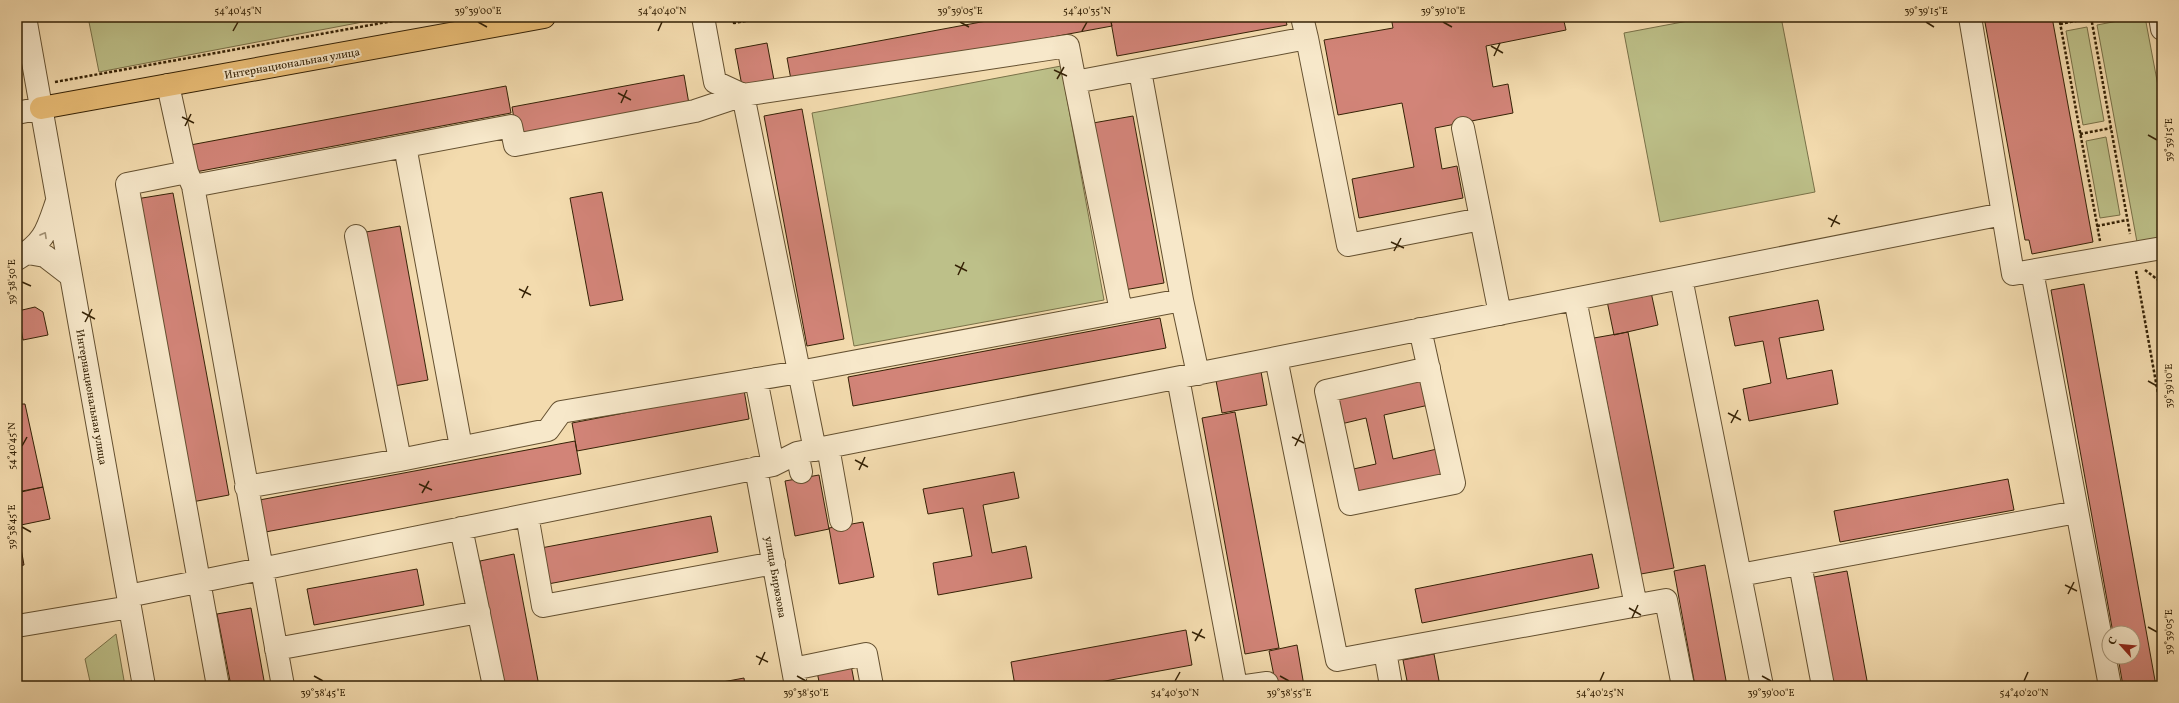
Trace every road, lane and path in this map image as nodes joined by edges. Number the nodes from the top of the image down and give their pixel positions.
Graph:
1 (25, 17) edge
2 (415, 17) edge
3 (544, 17) edge
4 (703, 17) edge
5 (733, 17) edge
6 (770, 17) edge
7 (1302, 17) edge
8 (1970, 17) edge
9 (2059, 17) edge
10 (2113, 17) edge
11 (2160, 17) edge
12 (2091, 19) edge
13 (2060, 24) junction
14 (2162, 29) edge
15 (1307, 38) junction
16 (1140, 71) junction
17 (1075, 82) junction
18 (37, 85) junction
19 (168, 85) junction
20 (743, 95) junction
21 (41, 108) junction
22 (17, 113) edge
23 (1463, 128) dead end
24 (2111, 128) junction
25 (2080, 134) junction
26 (405, 146) junction
27 (190, 179) junction
28 (57, 200) junction
29 (2003, 214) junction
30 (1481, 219) junction
31 (2127, 220) junction
32 (2097, 226) junction
33 (356, 236) dead end
34 (2099, 237) dead end
35 (2162, 248) edge
36 (22, 256) edge
37 (2134, 258) junction
38 (2032, 271) junction
39 (71, 276) junction
40 (1681, 278) junction
41 (2162, 283) edge
42 (1575, 299) junction
43 (1182, 300) junction
44 (1121, 311) junction
45 (1500, 314) junction
46 (1420, 330) junction
47 (1276, 358) junction
48 (1429, 368) junction
49 (799, 372) junction
50 (1188, 376) junction
51 (756, 379) junction
52 (2162, 416) edge
53 (462, 447) junction
54 (810, 456) junction
55 (400, 460) junction
56 (765, 467) junction
57 (246, 487) junction
58 (2077, 512) junction
59 (527, 515) junction
60 (841, 520) dead end
61 (461, 528) junction
62 (774, 563) junction
63 (1800, 564) junction
64 (261, 569) junction
65 (1740, 575) junction
66 (198, 582) junction
67 (129, 601) junction
68 (1636, 606) junction
69 (479, 612) junction
70 (17, 626) edge
71 (276, 649) junction
72 (1385, 652) junction
73 (795, 677) edge
74 (144, 686) edge
75 (218, 686) edge
76 (283, 686) edge
77 (494, 686) edge
78 (872, 686) edge
79 (1236, 686) edge
80 (1246, 686) edge
81 (1268, 686) edge
82 (1392, 686) edge
83 (1683, 686) edge
84 (1762, 686) edge
85 (1823, 686) edge
86 (2110, 686) edge

1 - 18 street
2 - 18 path
3 - 19 main road, Интернациональная улица
4 - 20 street
5 - 6 path
7 - 15 street
8 - 29 street
9 - 13 path
10 - 12 path
11 - 14 street
12 - 13 path
12 - 24 path
13 - 25 path
15 - 16 street
15 - 30 street
16 - 17 street
16 - 43 street
17 - 20 street
17 - 44 street
18 - 21 street
19 - 21 main road, Интернациональная улица
19 - 27 street
20 - 26 street
20 - 49 street
21 - 22 street, Интернациональная улица
21 - 28 street, Интернациональная улица
23 - 30 street
24 - 25 path
24 - 31 path
25 - 32 path
26 - 27 street
26 - 53 street
27 - 57 street
27 - 66 street
36 -> 28 street
28 - 39 street, Интернациональная улица
29 - 38 street
29 - 40 street
30 - 45 street
31 - 32 path
31 - 37 path
32 - 34 path
33 - 55 street
35 - 37 street
36 - 39 street
37 - 38 street
37 - 41 path
37 - 52 path
38 - 58 street
39 - 67 street, Интернациональная улица
40 - 42 street
40 - 65 street
42 - 45 street
42 - 68 street
43 - 44 street
43 - 50 street
44 - 49 street
45 - 46 street
46 - 47 street
46 - 48 street
47 - 50 street
47 - 72 street
48 - 48 street
49 - 51 street
49 - 54 street
50 - 54 street
50 - 79 street
51 - 53 street
51 - 56 street, улица Бирюзова
53 - 55 street
54 - 56 street
54 - 60 street
55 - 57 street
56 - 59 street
56 - 62 street, улица Бирюзова
57 - 64 street
58 - 63 street
58 - 86 street
59 - 61 street
59 - 62 street
61 - 64 street
61 - 69 street
62 - 73 street, улица Бирюзова
63 - 65 street
63 - 85 street
64 - 66 street
64 - 71 street
65 - 84 street
66 - 67 street
66 - 75 street
67 - 70 street
67 - 74 street, Интернациональная улица
68 - 72 street
68 - 83 street
69 - 71 street
69 - 77 street
71 - 76 street
72 - 82 street
73 - 78 street
80 - 81 street

